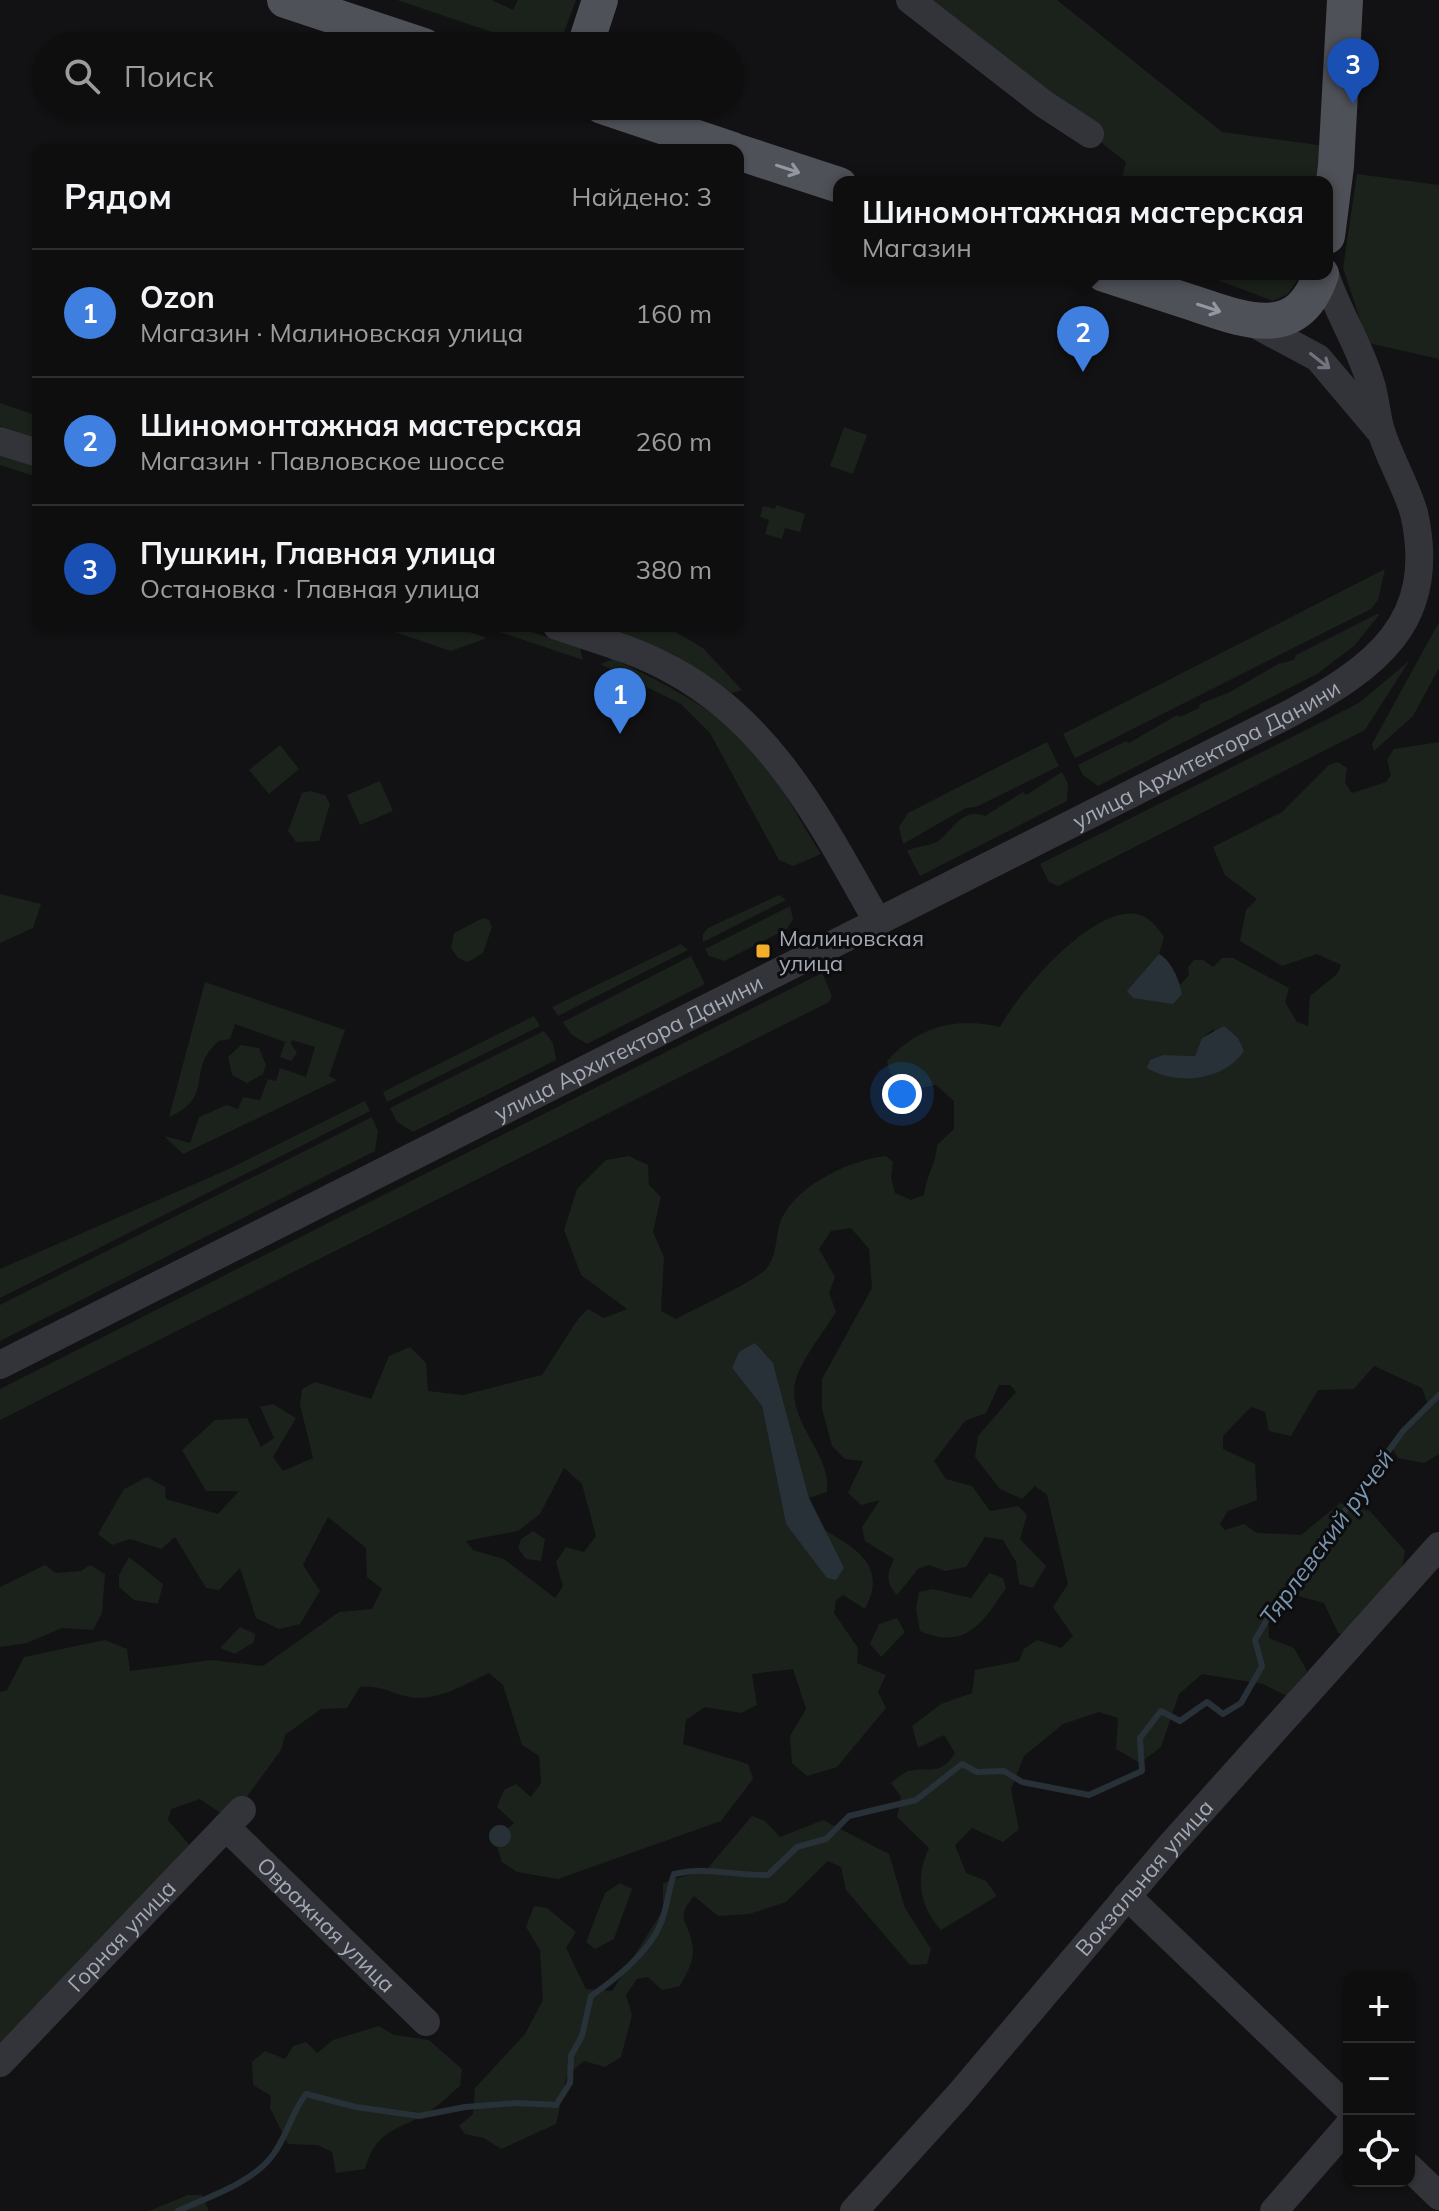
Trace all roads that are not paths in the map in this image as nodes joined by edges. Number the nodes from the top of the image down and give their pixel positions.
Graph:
1 (285, 0) edge
2 (600, 0) edge
3 (910, 0) edge
4 (1345, 0) edge
5 (382, 32) edge
6 (590, 32) edge
7 (643, 120) edge
8 (1090, 134) dead end
9 (714, 144) edge
10 (744, 154) edge
11 (833, 183) edge
12 (1333, 189) edge
13 (1122, 280) edge
14 (1320, 280) edge
15 (1326, 280) edge
16 (1253, 323) junction
17 (1381, 433) junction
18 (0, 441) edge
19 (32, 451) edge
20 (573, 632) edge
21 (878, 922) junction
22 (0, 1365) edge
23 (1439, 1546) edge
24 (234, 1818) joint
25 (1127, 1896) junction
26 (426, 2022) dead end
27 (0, 2063) edge
28 (1343, 2103) edge
29 (1343, 2132) edge
30 (1415, 2173) edge
31 (1439, 2196) edge
32 (854, 2211) edge
33 (1274, 2211) edge

1 - 5 main road
2 - 6 main road
3 - 8 street
4 - 12 main road
7 - 9 main road
10 -> 11 main road
13 -> 16 main road
14 - 16 main road
15 - 17 street, улица Архитектора Данини
16 -> 17 street, улица Архитектора Данини
17 - 21 street, улица Архитектора Данини
18 - 19 street
20 - 21 street
21 - 22 street, улица Архитектора Данини
23 - 25 street, Вокзальная улица
24 - 26 street, Овражная улица
24 - 27 street, Горная улица
25 - 28 street
25 - 32 street, Вокзальная улица
29 - 33 street
30 - 31 street

